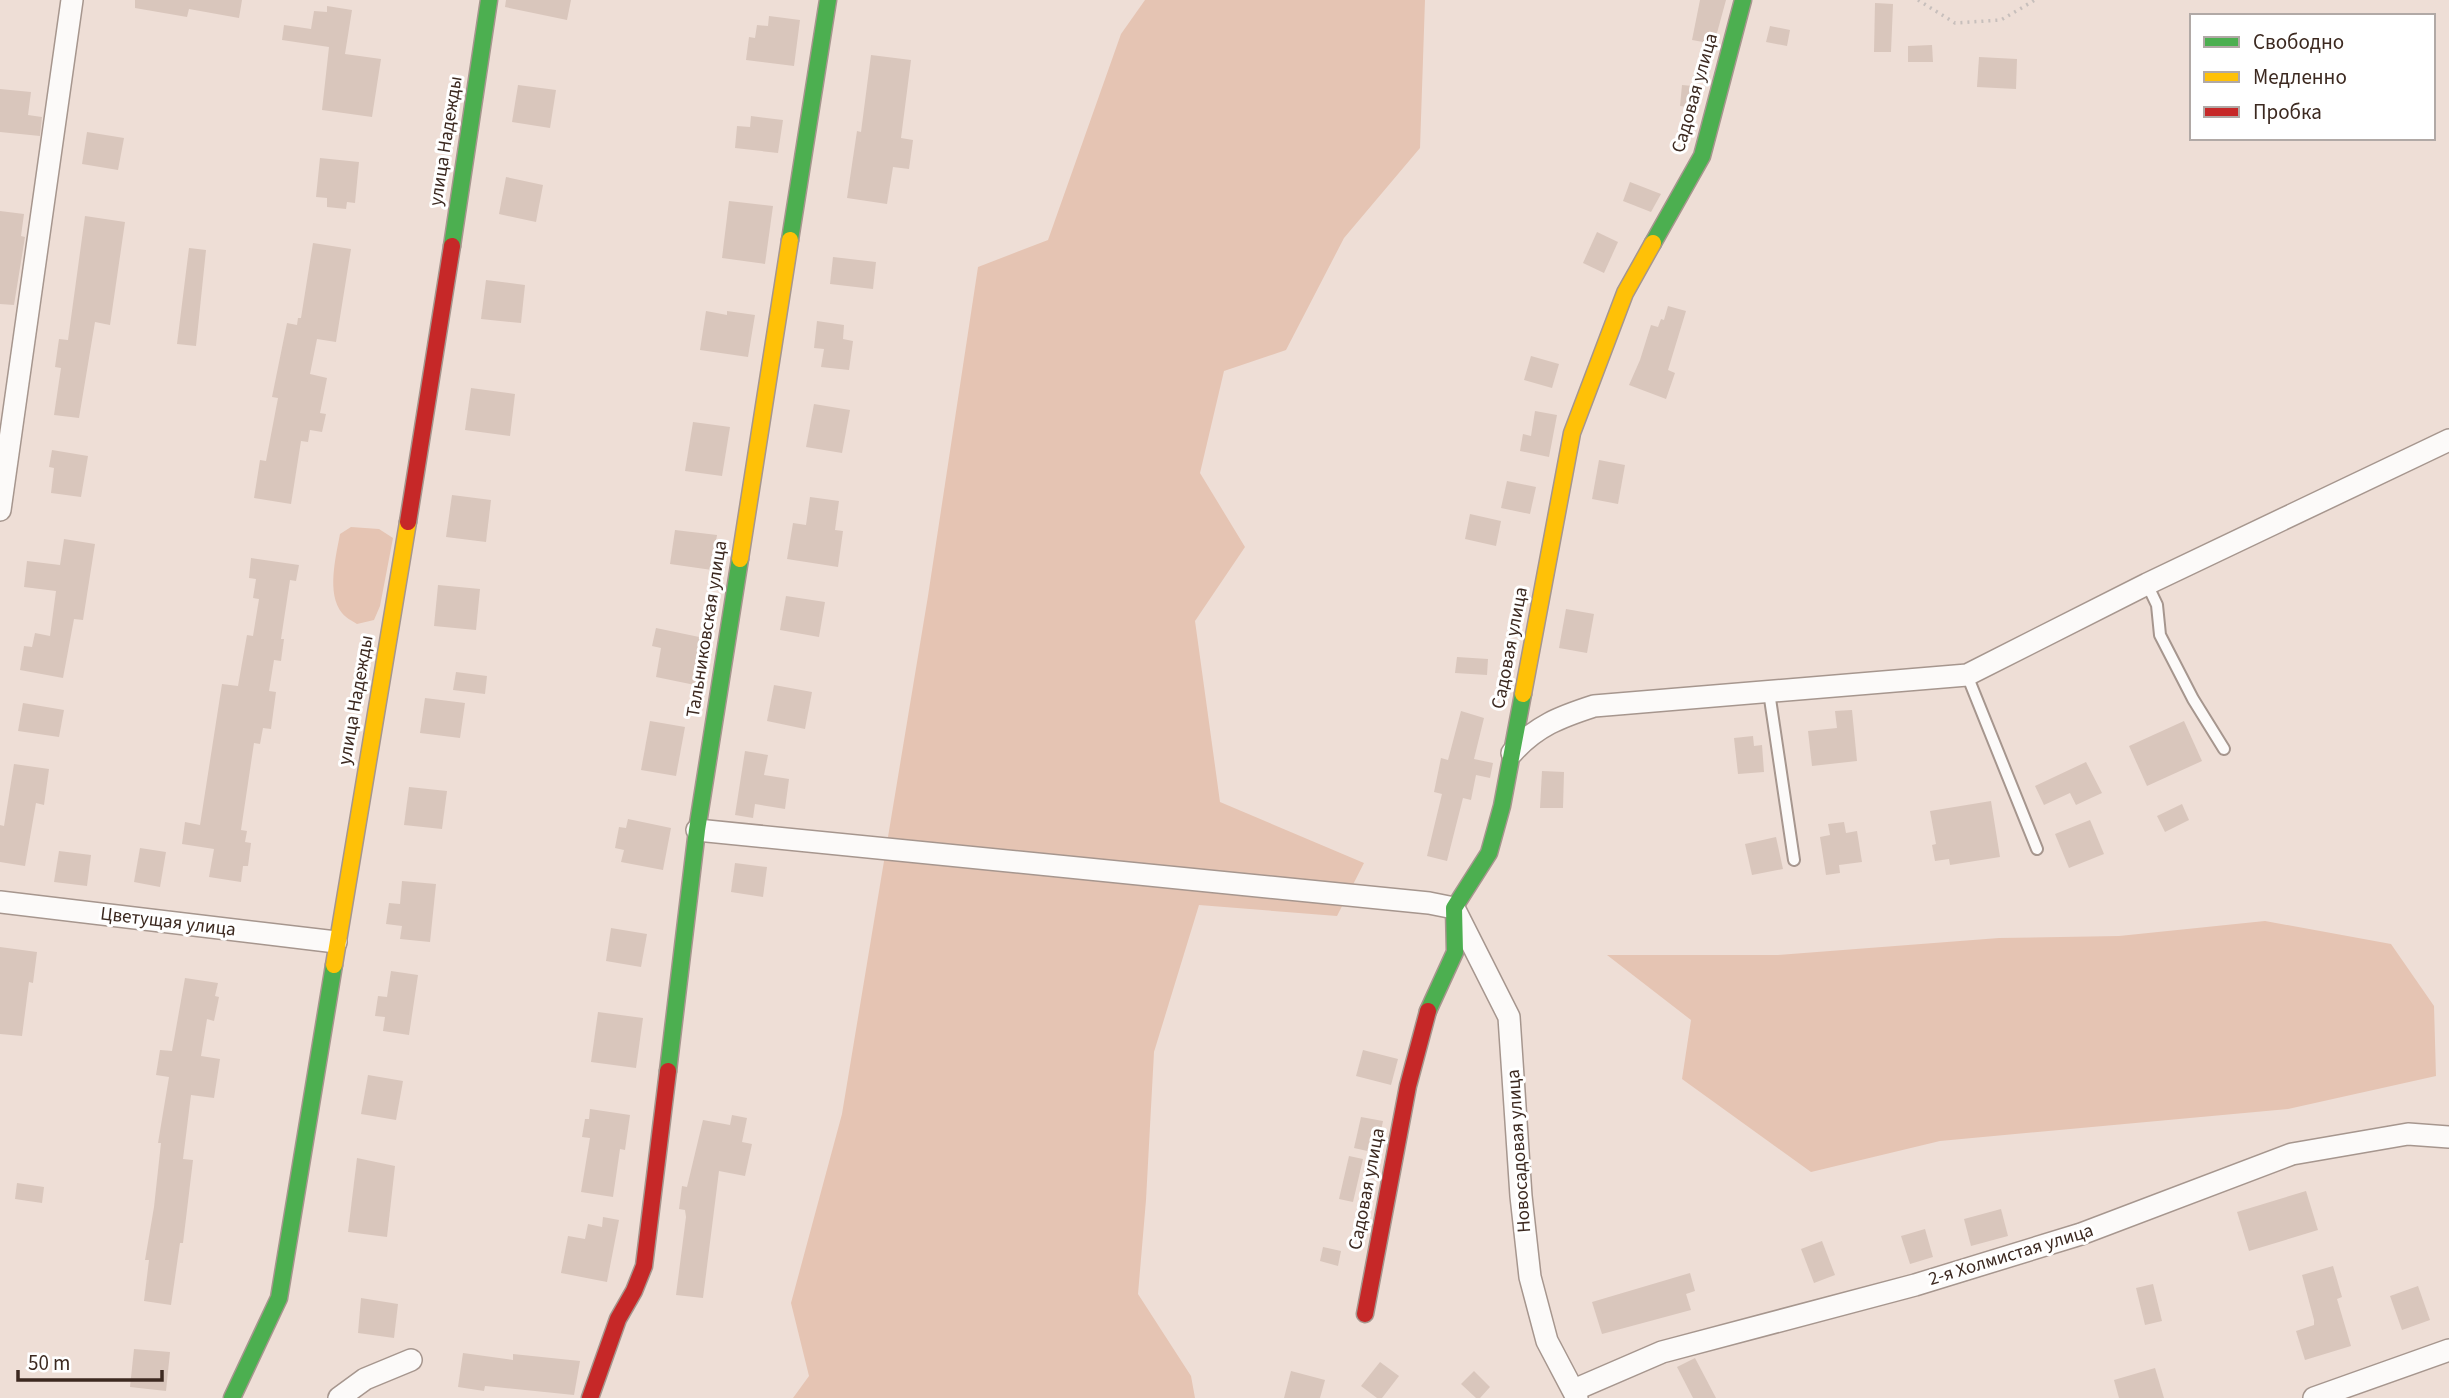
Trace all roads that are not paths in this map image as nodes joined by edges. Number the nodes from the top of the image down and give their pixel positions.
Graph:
1 (72, 0) edge
2 (489, 0) edge
3 (828, 0) edge
4 (1743, 0) edge
5 (2449, 440) edge
6 (0, 510) edge
7 (2147, 584) junction
8 (1967, 675) junction
9 (1769, 692) junction
10 (2224, 749) dead end
11 (1512, 753) junction
12 (697, 830) junction
13 (2037, 849) dead end
14 (1794, 860) dead end
15 (0, 902) edge
16 (1454, 908) junction
17 (337, 942) junction
18 (2449, 1137) edge
19 (1365, 1314) dead end
20 (2449, 1350) edge
21 (411, 1360) dead end
22 (1576, 1394) edge
23 (232, 1398) edge
24 (339, 1398) edge
25 (590, 1398) edge
26 (2314, 1398) edge

1 - 6 street
2 - 17 street, улица Надежды
3 - 12 street, Тальниковская улица
4 - 11 street, Садовая улица
5 - 7 street
7 - 8 street
7 - 10 lane
8 - 9 street
8 - 13 lane
9 - 11 street
9 - 14 lane
11 - 16 street, Садовая улица
12 - 16 street
12 - 25 street, Тальниковская улица
15 - 17 street, Цветущая улица
16 - 19 street, Садовая улица
16 - 22 street, Новосадовая улица
17 - 23 street, улица Надежды
18 - 22 street, 2-я Холмистая улица
20 - 26 street
21 - 24 street

